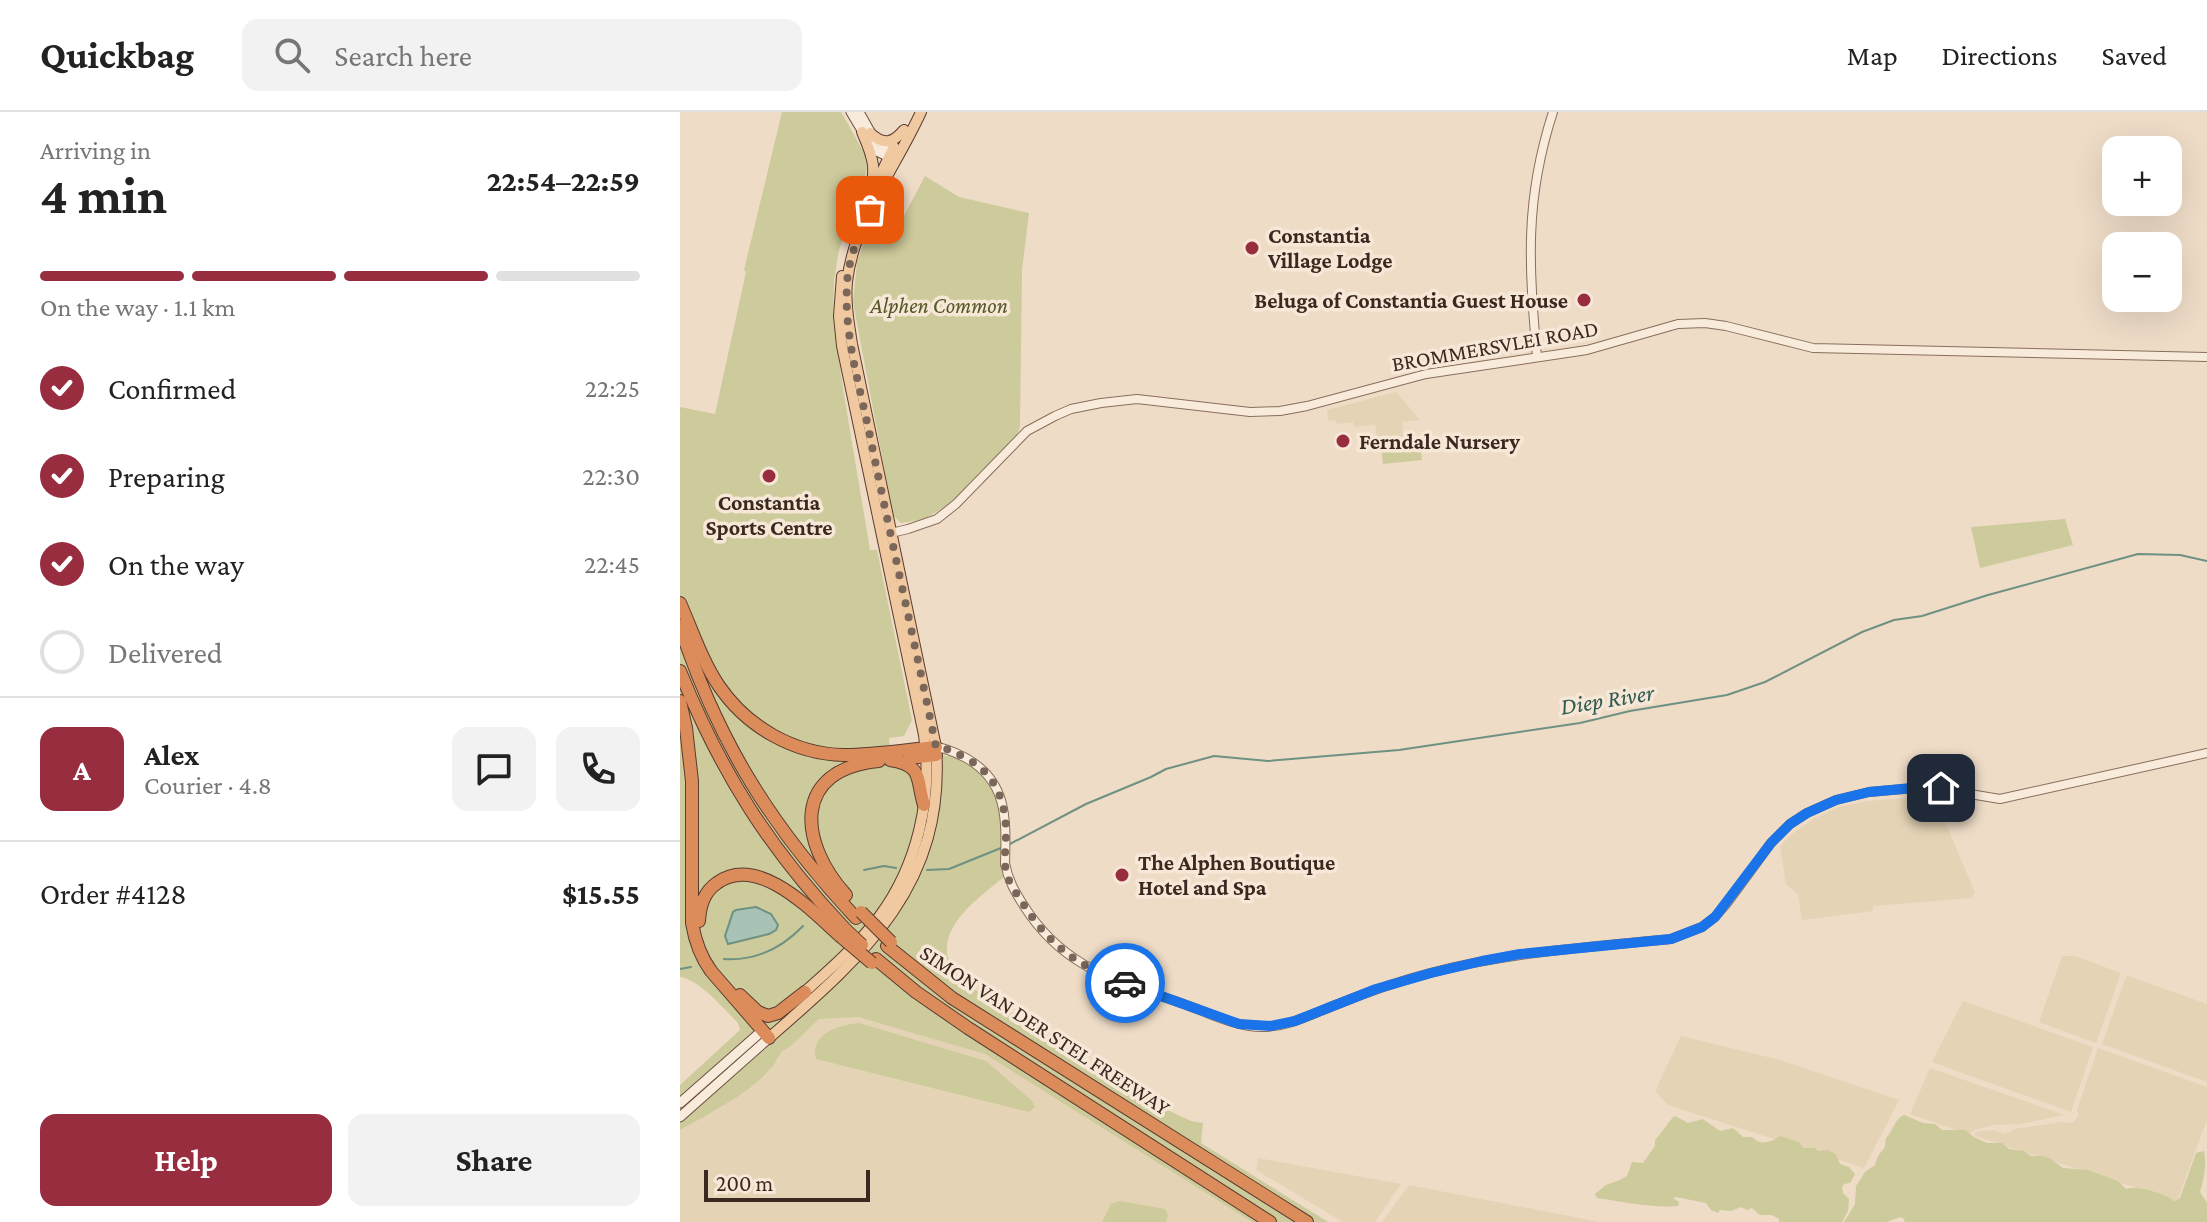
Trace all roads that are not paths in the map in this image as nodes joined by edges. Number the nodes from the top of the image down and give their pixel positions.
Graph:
1 (851, 112) edge
2 (859, 112) edge
3 (919, 112) edge
4 (1553, 112) edge
5 (904, 130) junction
6 (866, 133) junction
7 (894, 156) junction
8 (867, 202) junction
9 (1537, 357) junction
10 (2207, 357) edge
11 (885, 534) junction
12 (680, 603) edge
13 (680, 626) edge
14 (680, 671) edge
15 (680, 701) edge
16 (931, 752) junction
17 (2207, 753) edge
18 (890, 760) junction
19 (924, 805) junction
20 (859, 915) junction
21 (843, 933) junction
22 (805, 992) junction
23 (740, 995) junction
24 (768, 1032) junction
25 (680, 1103) edge
26 (680, 1117) edge
27 (1270, 1222) edge
28 (1307, 1222) edge

1 - 6 main road
2 - 6 main road
3 - 5 main road
3 - 7 main road
4 - 9 street
5 - 6 main road
5 - 7 main road
6 - 7 main road
6 - 8 main road
7 - 8 main road
7 - 11 main road
8 - 11 main road
9 - 10 street, BROMMERSVLEI ROAD
9 - 11 street, BROMMERSVLEI ROAD
11 - 16 main road
12 - 16 highway
13 - 20 highway
14 - 21 highway
15 - 24 highway
16 - 17 street
16 - 18 highway
16 - 19 main road
16 - 24 main road
18 - 19 highway
18 - 20 highway
19 - 22 main road
20 - 28 highway, SIMON VAN DER STEL FREEWAY, bridge
21 - 23 highway
21 - 27 highway, SIMON VAN DER STEL FREEWAY, bridge
22 - 23 highway
22 - 24 main road
23 - 24 highway
24 - 25 main road
24 - 26 main road

